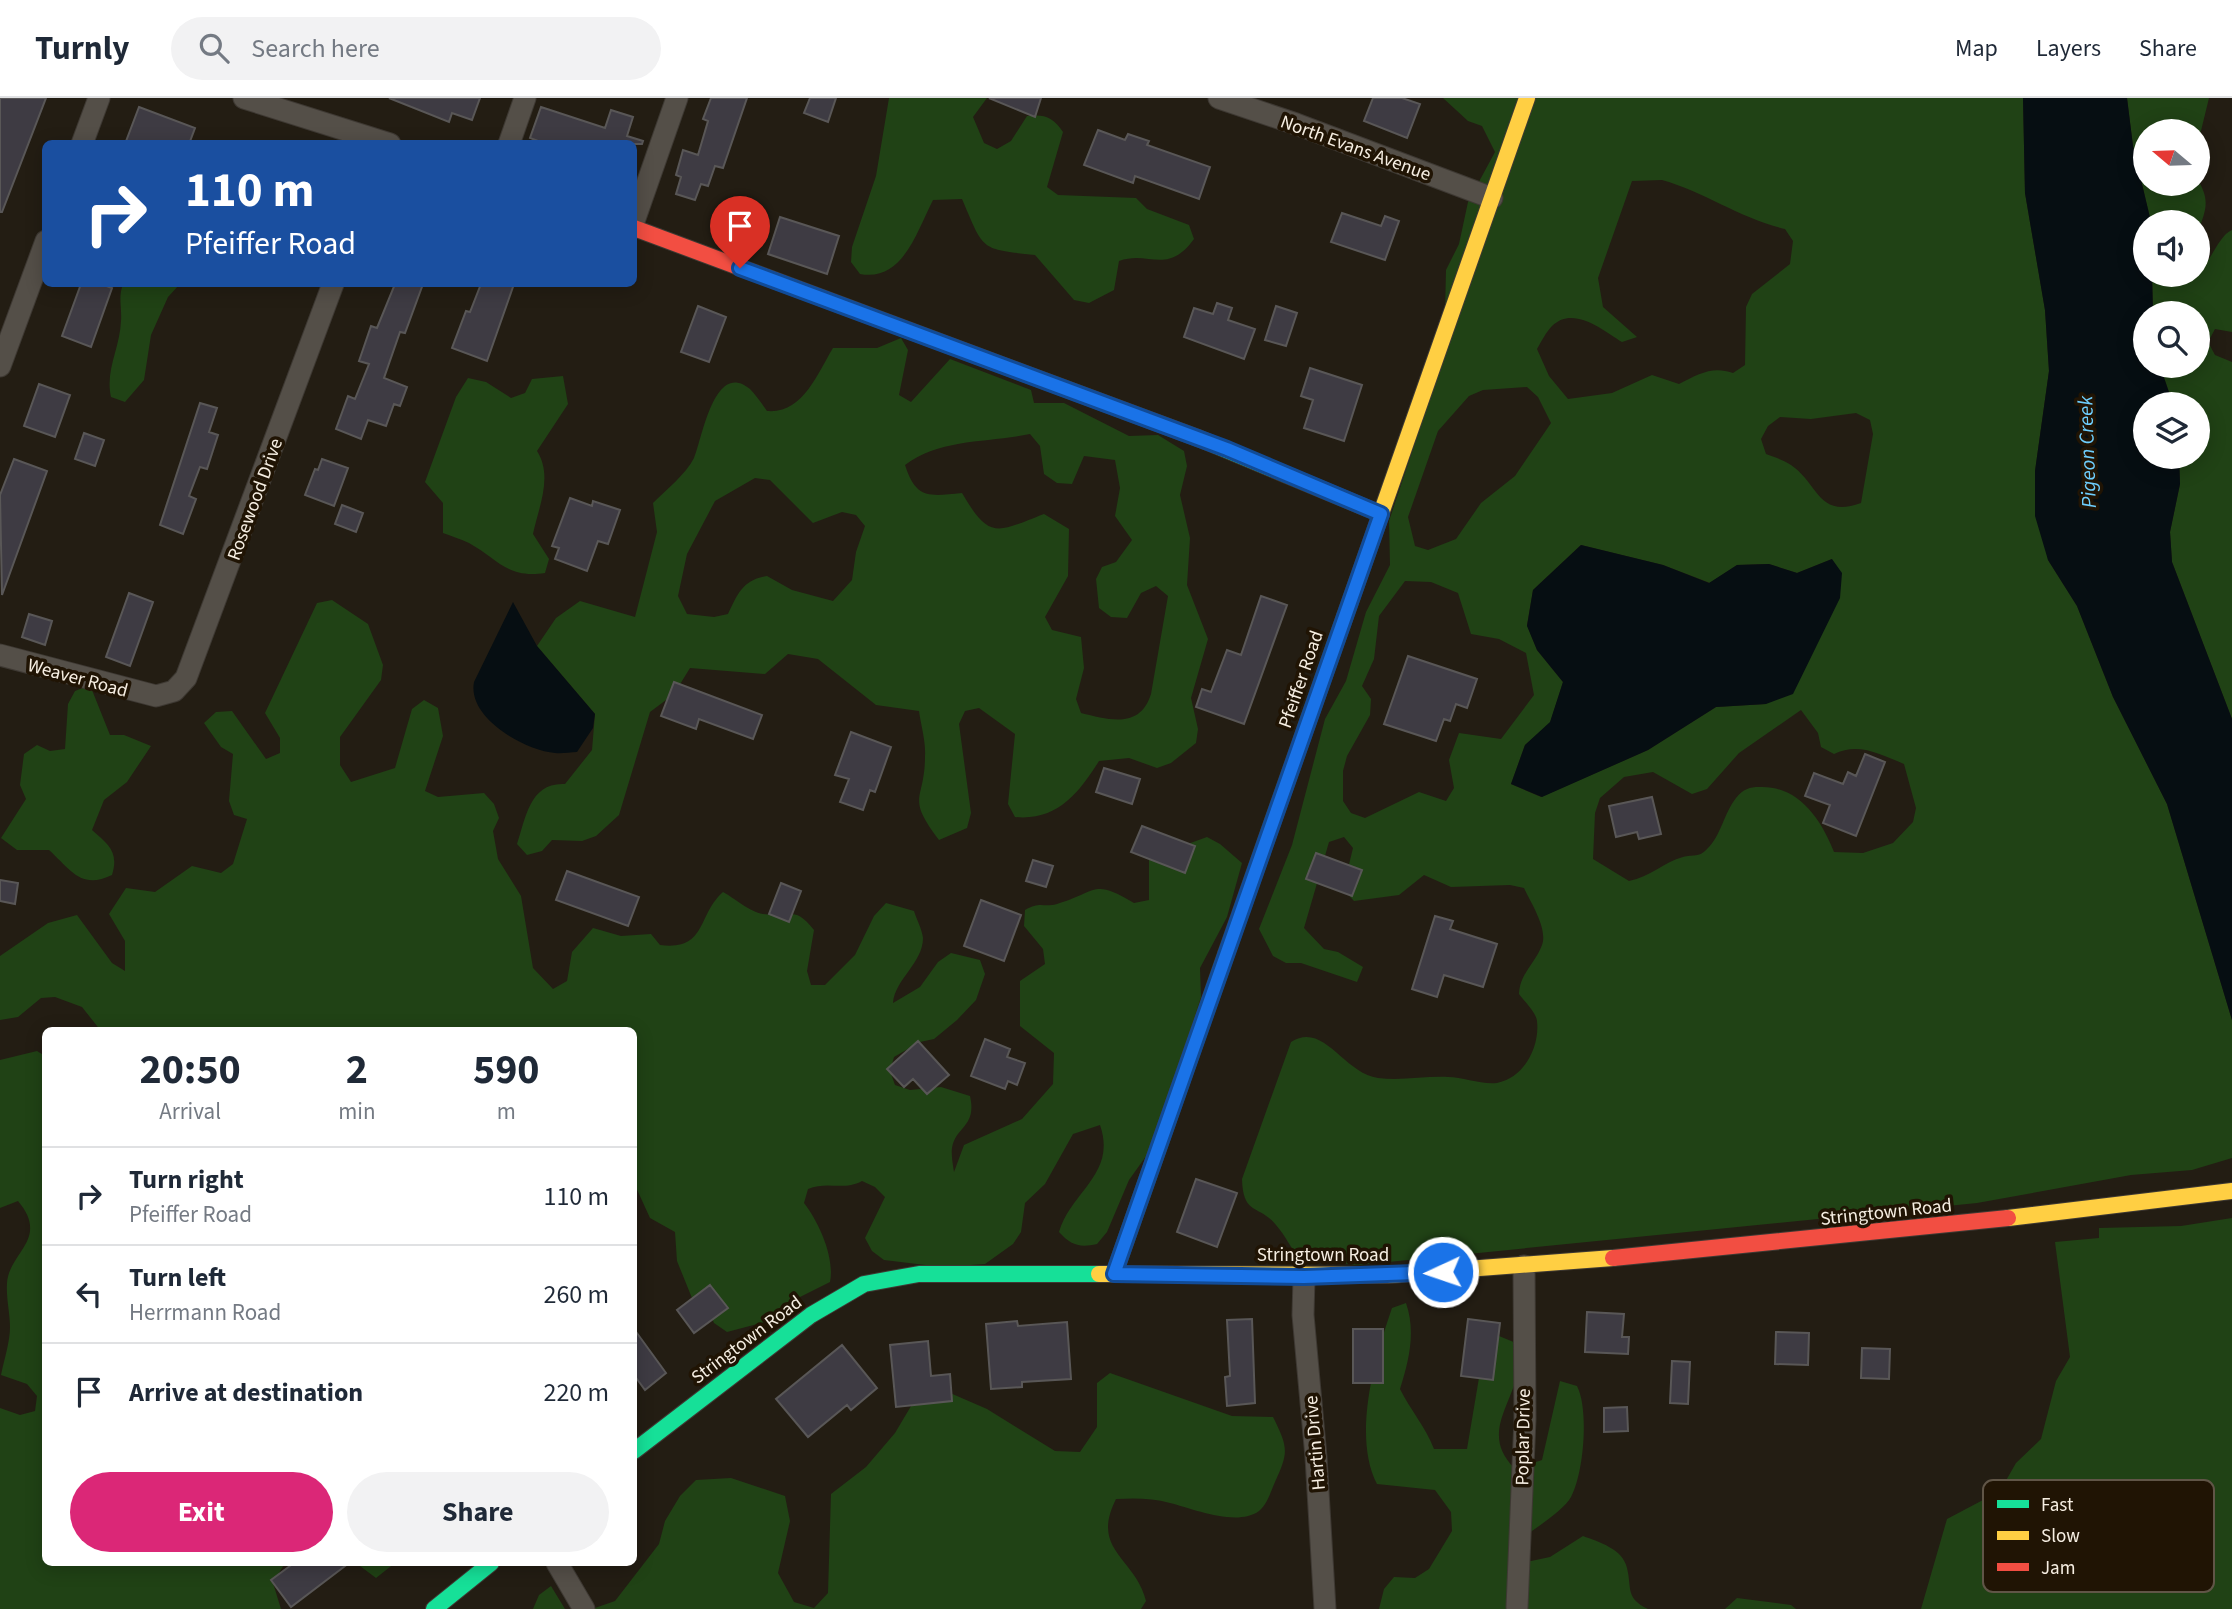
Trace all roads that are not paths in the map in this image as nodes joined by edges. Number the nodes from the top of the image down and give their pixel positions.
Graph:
1 (99, 98) edge
2 (244, 98) edge
3 (525, 98) edge
4 (677, 98) edge
5 (1219, 98) edge
6 (1527, 98) edge
7 (83, 140) edge
8 (377, 140) edge
9 (510, 140) edge
10 (1492, 198) junction
11 (637, 212) edge
12 (637, 229) edge
13 (42, 252) edge
14 (332, 287) edge
15 (0, 366) edge
16 (1381, 514) junction
17 (0, 655) edge
18 (156, 696) joint
19 (2232, 1191) edge
20 (1524, 1266) junction
21 (1114, 1274) junction
22 (1304, 1277) junction
23 (637, 1449) edge
24 (487, 1566) edge
25 (559, 1566) edge
26 (1517, 1607) edge
27 (434, 1609) edge
28 (583, 1609) edge
29 (1325, 1609) edge

1 - 7 street
2 - 8 street
3 - 9 street
4 - 11 street
5 - 10 street, North Evans Avenue
6 - 10 street, Pfeiffer Road
10 - 16 street, Pfeiffer Road
12 - 16 street
13 - 15 street
14 - 18 street, Rosewood Drive
16 - 21 street, Pfeiffer Road
17 - 18 street, Weaver Road
19 - 20 street, Stringtown Road
20 - 22 street, Stringtown Road
20 - 26 street, Poplar Drive
21 - 22 street, Stringtown Road
21 - 23 street, Stringtown Road
22 - 29 street, Hartin Drive
24 - 27 street
25 - 28 street

